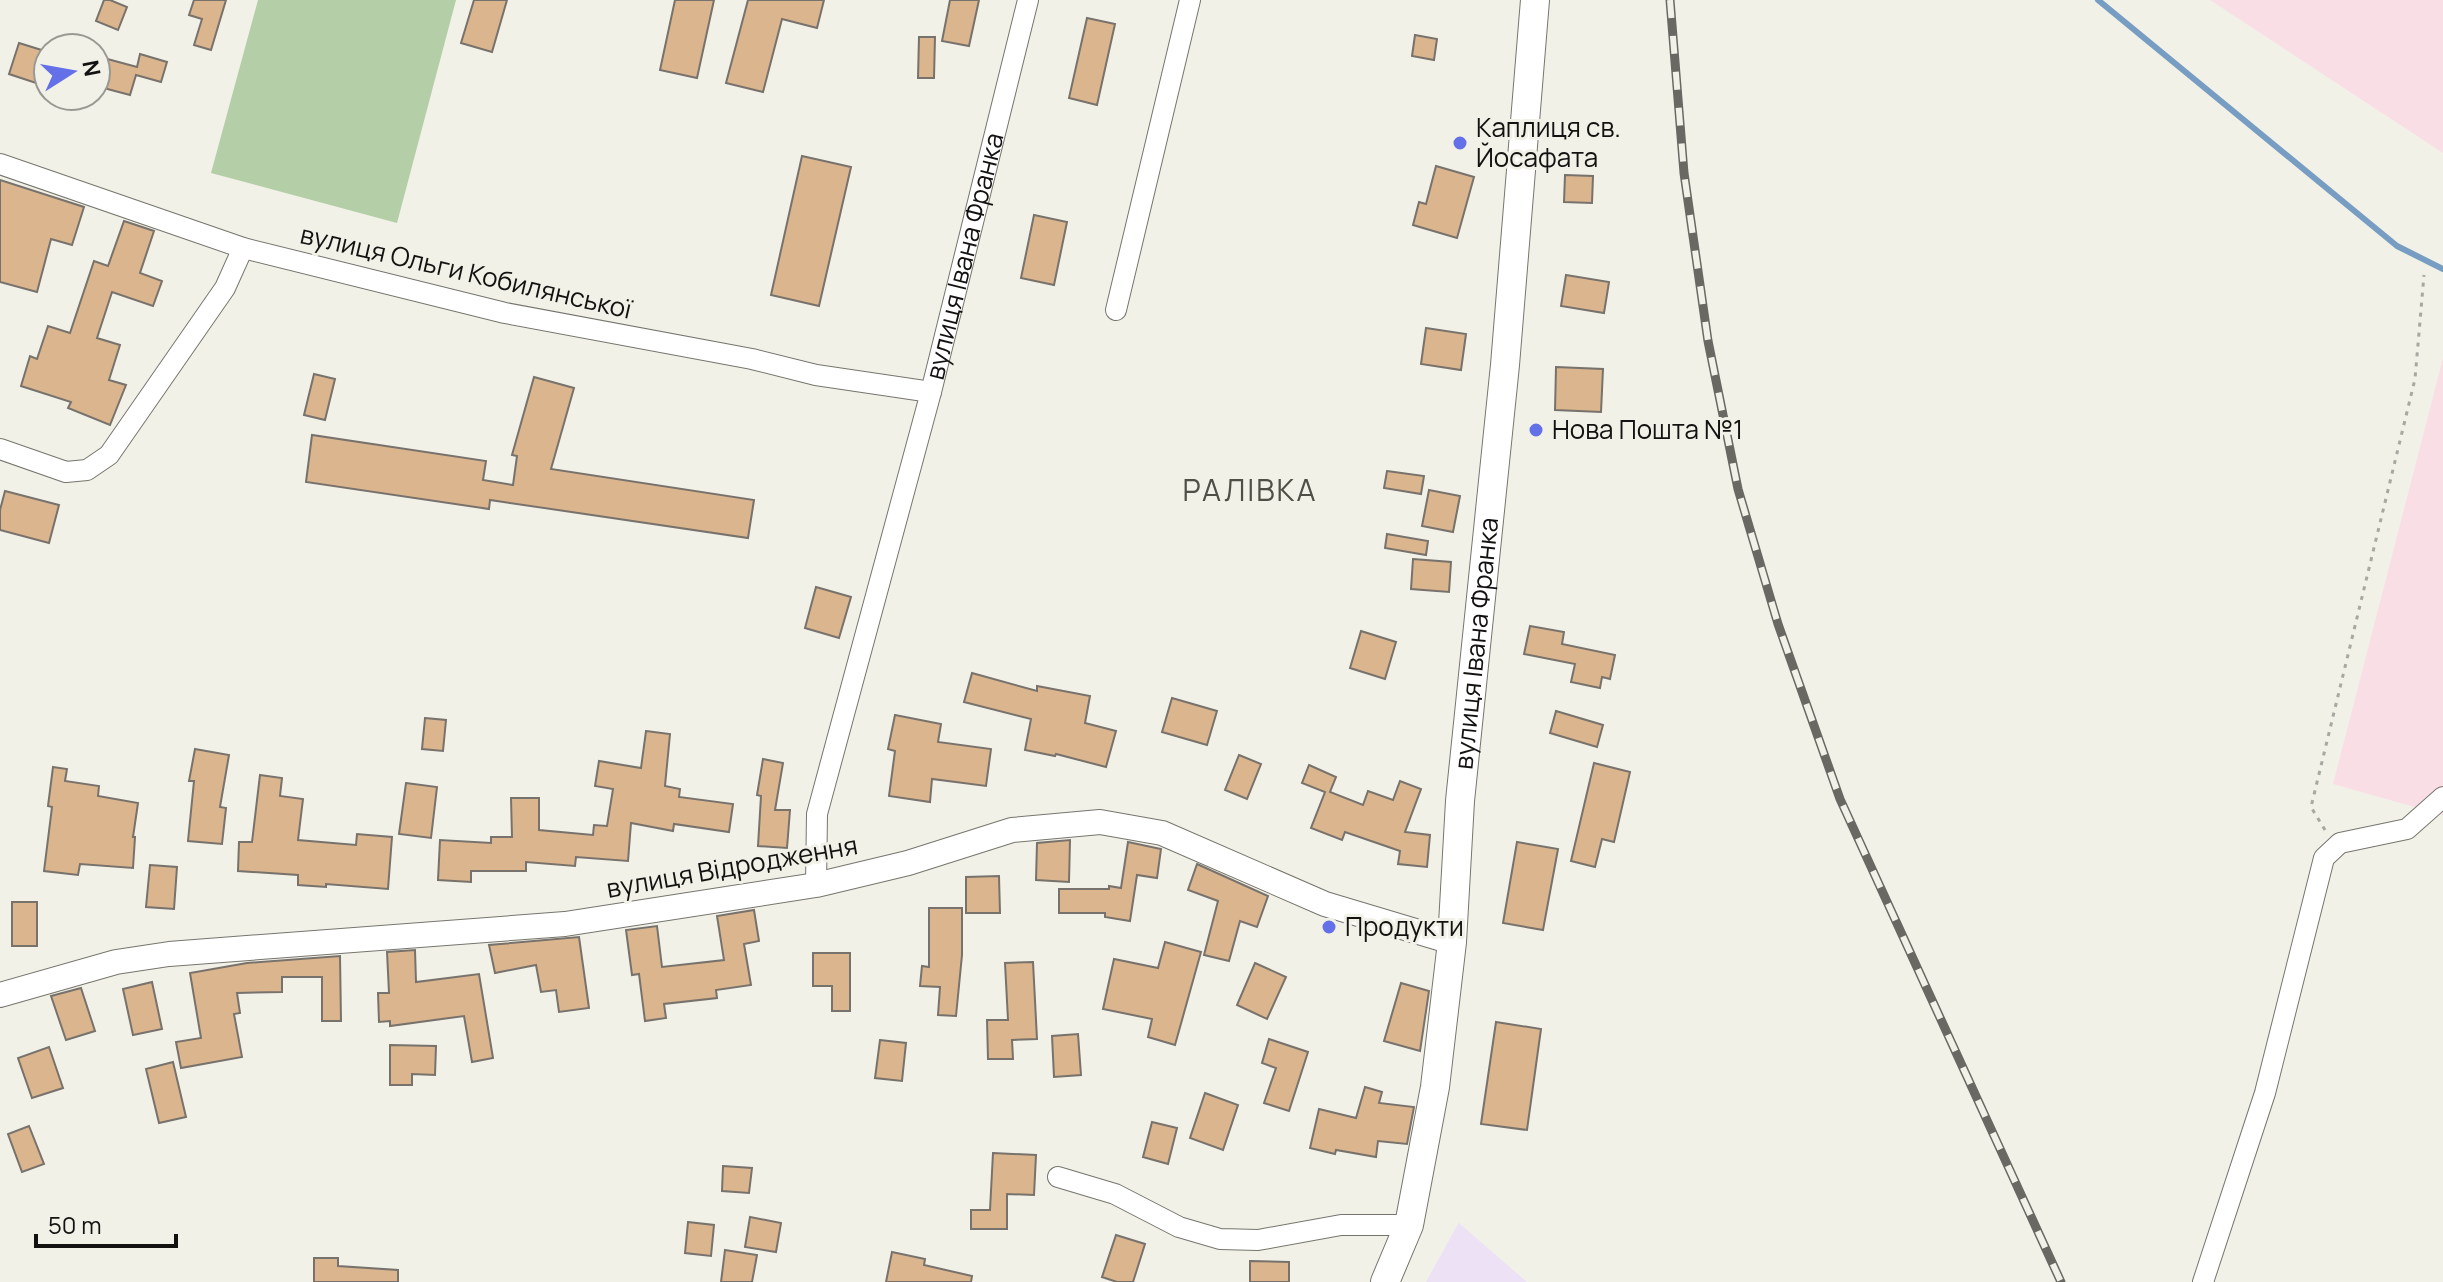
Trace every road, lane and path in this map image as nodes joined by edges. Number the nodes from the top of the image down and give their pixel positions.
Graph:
1 (1028, 0) edge
2 (1190, 0) edge
3 (1535, 0) edge
4 (0, 164) edge
5 (243, 248) junction
6 (2424, 275) dead end
7 (1116, 310) dead end
8 (931, 392) junction
9 (0, 449) edge
10 (2443, 797) edge
11 (2335, 847) junction
12 (816, 885) junction
13 (1452, 942) junction
14 (0, 995) edge
15 (1058, 1177) dead end
16 (1409, 1225) junction
17 (1385, 1282) edge
18 (2203, 1282) edge

1 - 8 street, вулиця Івана Франка
2 - 7 street
3 - 13 main road, вулиця Івана Франка
4 - 5 street, вулиця Ольги Кобилянської
5 - 8 street, вулиця Ольги Кобилянської
5 - 9 street
6 - 11 path
8 - 12 street, вулиця Івана Франка
10 - 11 street
11 - 18 street
12 - 13 street, вулиця Відродження
12 - 14 street, вулиця Відродження
13 - 16 main road, вулиця Івана Франка
15 - 16 street
16 - 17 main road, вулиця Івана Франка

